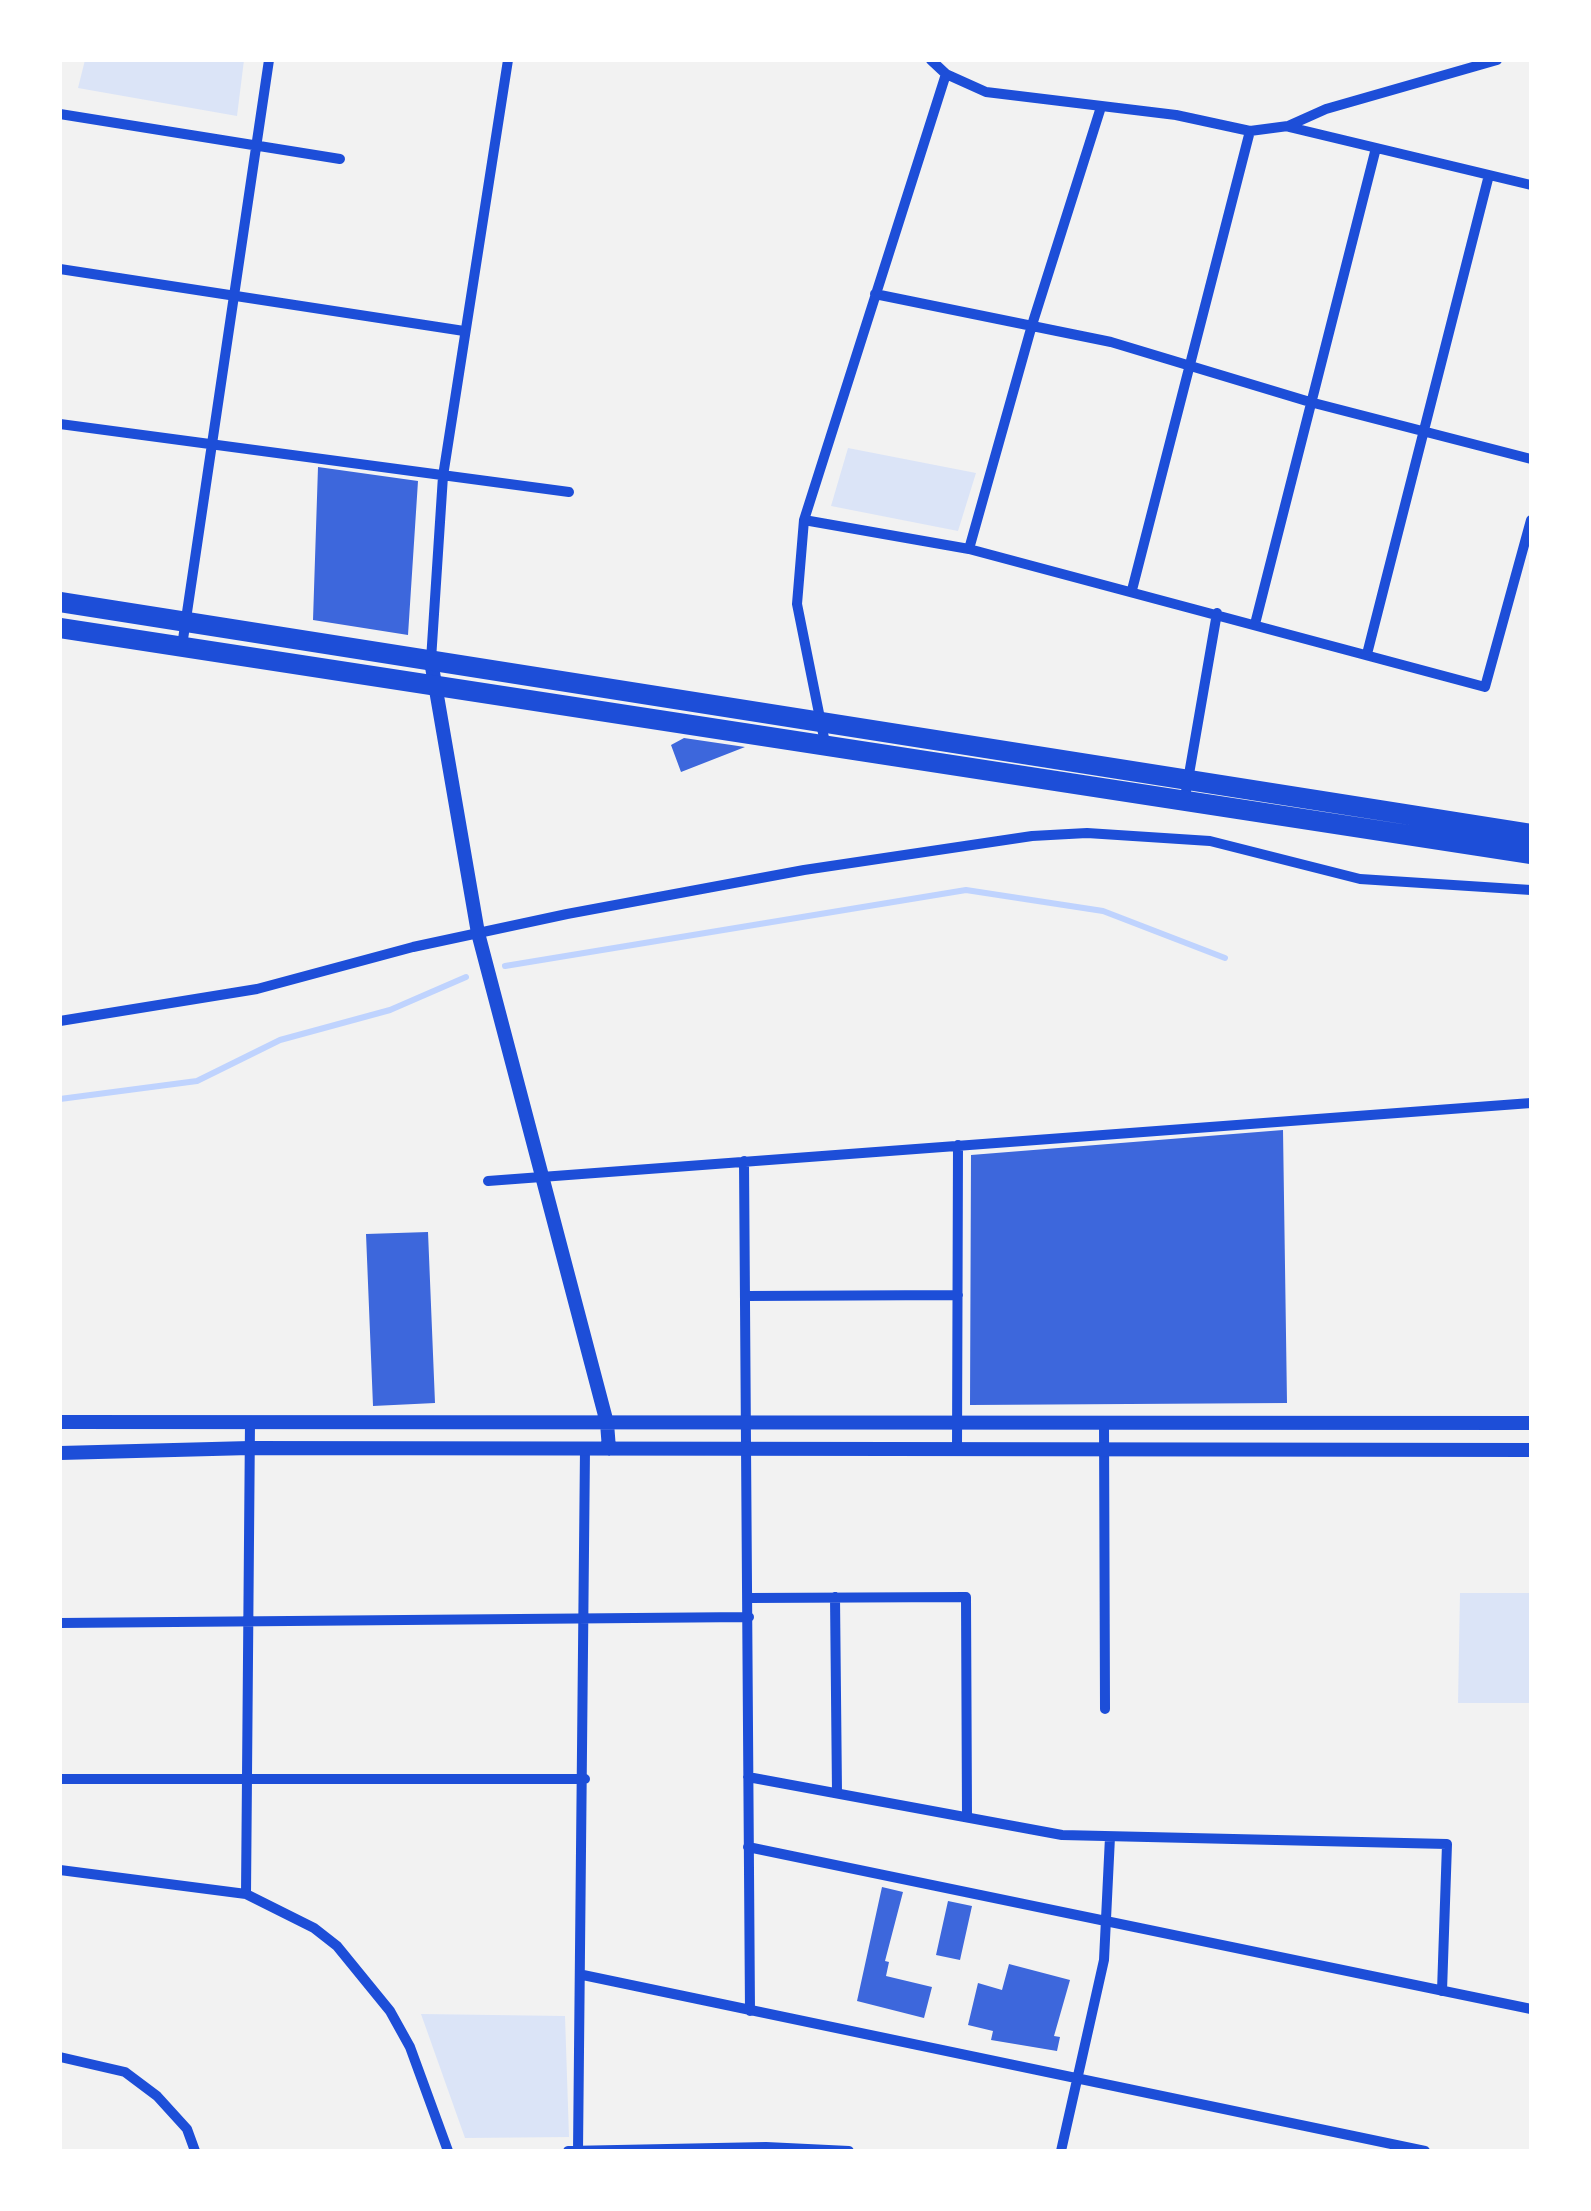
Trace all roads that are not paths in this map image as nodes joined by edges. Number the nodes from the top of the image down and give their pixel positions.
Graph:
1 (270, 60) edge
2 (508, 60) edge
3 (932, 60) edge
4 (1497, 60) edge
5 (946, 74) junction
6 (1102, 107) junction
7 (60, 114) edge
8 (1288, 126) junction
9 (1250, 131) junction
10 (257, 146) junction
11 (1376, 148) junction
12 (340, 159) dead end
13 (1489, 175) junction
14 (1531, 185) edge
15 (60, 270) edge
16 (874, 294) junction
17 (235, 296) junction
18 (1032, 325) junction
19 (464, 330) junction
20 (1192, 364) junction
21 (1310, 402) junction
22 (60, 424) edge
23 (1424, 432) junction
24 (212, 446) junction
25 (1531, 459) edge
26 (443, 476) junction
27 (569, 492) dead end
28 (804, 520) junction
29 (1531, 520) edge
30 (969, 549) junction
31 (1132, 590) junction
32 (60, 602) edge
33 (1217, 613) junction
34 (186, 621) junction
35 (1254, 624) junction
36 (60, 628) edge
37 (182, 646) junction
38 (1367, 654) junction
39 (432, 660) junction
40 (435, 684) junction
41 (822, 722) junction
42 (825, 744) junction
43 (1188, 780) junction
44 (1184, 803) junction
45 (1531, 834) edge
46 (1531, 854) edge
47 (1531, 890) edge
48 (478, 933) junction
49 (60, 1021) edge
50 (1531, 1102) edge
51 (958, 1145) junction
52 (744, 1161) junction
53 (544, 1177) junction
54 (488, 1180) dead end
55 (958, 1295) junction
56 (747, 1296) junction
57 (60, 1422) edge
58 (250, 1422) junction
59 (607, 1422) junction
60 (746, 1422) junction
61 (957, 1422) junction
62 (1104, 1422) junction
63 (1531, 1422) edge
64 (250, 1448) junction
65 (585, 1449) junction
66 (609, 1449) junction
67 (748, 1449) junction
68 (957, 1450) junction
69 (1104, 1450) junction
70 (1531, 1450) edge
71 (60, 1454) edge
72 (749, 1598) junction
73 (835, 1598) junction
74 (748, 1617) junction
75 (585, 1619) junction
76 (248, 1622) junction
77 (60, 1623) edge
78 (1104, 1710) dead end
79 (748, 1777) junction
80 (60, 1779) edge
81 (248, 1779) junction
82 (585, 1779) junction
83 (837, 1793) junction
84 (967, 1817) junction
85 (1110, 1837) junction
86 (748, 1847) junction
87 (60, 1870) edge
88 (246, 1894) junction
89 (1108, 1920) junction
90 (582, 1975) junction
91 (1442, 1991) junction
92 (1531, 2008) edge
93 (750, 2011) junction
94 (60, 2058) edge
95 (1077, 2080) junction
96 (195, 2151) edge
97 (448, 2151) edge
98 (568, 2151) edge
99 (578, 2151) edge
100 (848, 2151) edge
101 (1061, 2151) edge
102 (1426, 2151) edge

1 - 10 street
2 - 19 street
3 - 5 street
4 - 8 street
5 - 6 street
5 - 16 street
6 - 9 street
6 - 18 street
7 - 10 street
8 - 9 street
8 - 11 street
9 - 20 street
10 - 12 street
10 - 17 street
11 - 13 street
11 - 21 street
13 - 14 street
13 - 23 street
15 - 17 street
16 - 18 street
16 - 28 street
17 - 19 street
17 - 24 street
18 - 20 street
18 - 30 street
19 - 26 street
20 - 21 street
20 - 31 street
21 - 23 street
21 - 35 street
22 - 24 street
23 - 25 street
23 - 38 street
24 - 26 street
24 - 34 street
26 - 27 street
26 - 39 street
28 - 30 street
28 - 41 street
29 - 38 street
30 - 31 street
31 - 33 street
32 - 34 highway
33 - 35 street
33 - 43 street
34 - 37 street
34 - 39 highway
35 - 38 street
36 - 37 highway
37 - 40 highway
39 - 40 street
39 - 41 highway
40 - 42 highway
40 - 48 street
41 - 42 street
41 - 43 highway
42 - 44 highway
43 - 44 street
43 - 45 highway
44 - 46 highway
47 - 48 street
48 - 49 street
48 - 53 street
50 - 51 street
51 - 52 street
51 - 55 street
52 - 53 street
52 - 56 street
53 - 54 street
53 - 59 street
55 - 56 street
55 - 61 street
56 - 60 street
57 - 58 street
58 - 59 street
58 - 64 street
59 - 60 street
59 - 66 street
60 - 61 street
60 - 67 street
61 - 62 street
61 - 68 street
62 - 63 street
62 - 69 street
64 - 65 street
64 - 71 street
64 - 76 street
65 - 66 street
65 - 75 street
66 - 67 street
67 - 68 street
67 - 72 street
68 - 69 street
69 - 70 street
69 - 78 street
72 - 73 street
72 - 74 street
73 - 83 street
73 - 84 street
74 - 75 street
74 - 79 street
75 - 76 street
75 - 82 street
76 - 77 street
76 - 81 street
79 - 83 street
79 - 86 street
80 - 81 street
81 - 82 street
81 - 88 street
82 - 90 street
83 - 84 street
84 - 85 street
85 - 89 street
85 - 91 street
86 - 89 street
86 - 93 street
87 - 88 street
88 - 97 street
89 - 91 street
89 - 95 street
90 - 93 street
90 - 99 street
91 - 92 street
93 - 95 street
94 - 96 street
95 - 101 street
95 - 102 street
98 - 99 street
99 - 100 street

